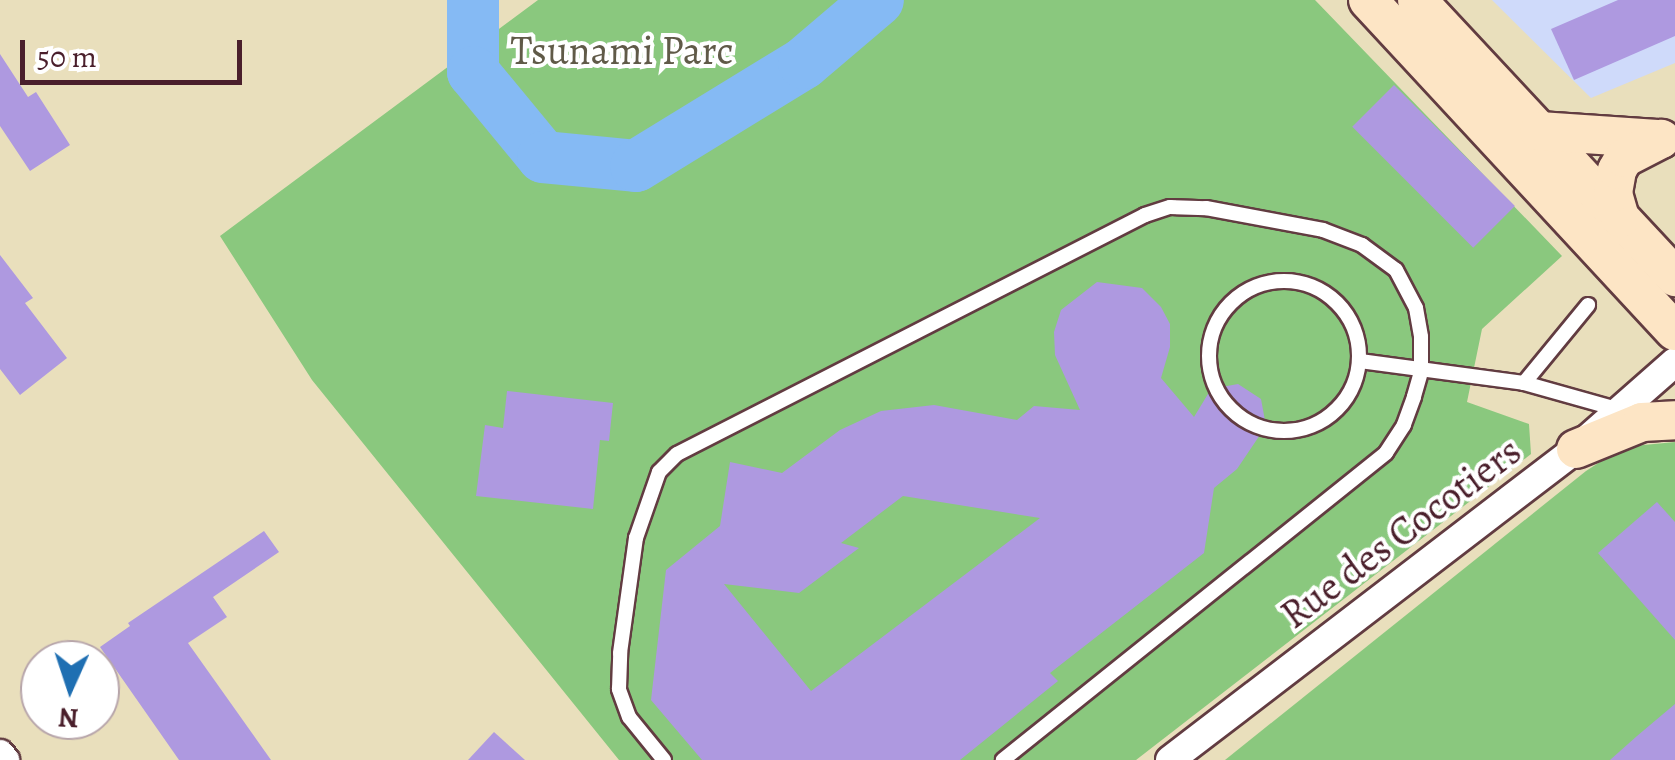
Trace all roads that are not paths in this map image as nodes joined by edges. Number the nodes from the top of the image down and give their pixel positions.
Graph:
1 (1368, 0) edge
2 (1417, 0) edge
3 (1539, 131) junction
4 (1668, 140) edge
5 (1620, 218) junction
6 (1675, 277) edge
7 (1588, 305) dead end
8 (1675, 331) edge
9 (1360, 362) junction
10 (1675, 362) edge
11 (1421, 372) junction
12 (1524, 383) junction
13 (1621, 410) junction
14 (1675, 420) edge
15 (1576, 449) junction
16 (0, 754) edge
17 (5, 760) edge
18 (664, 760) edge
19 (1002, 760) edge
20 (1170, 760) edge

1 - 8 main road
2 - 3 main road
3 - 4 main road
3 - 5 main road
4 - 5 main road
5 - 6 main road
7 - 12 lane
9 - 9 lane
9 - 11 lane
10 - 13 street, Rue des Cocotiers
11 - 12 lane
11 - 18 lane
11 - 19 lane
12 - 13 lane
13 - 15 street, Rue des Cocotiers
14 - 15 main road
15 - 20 street, Rue des Cocotiers
16 - 17 street

